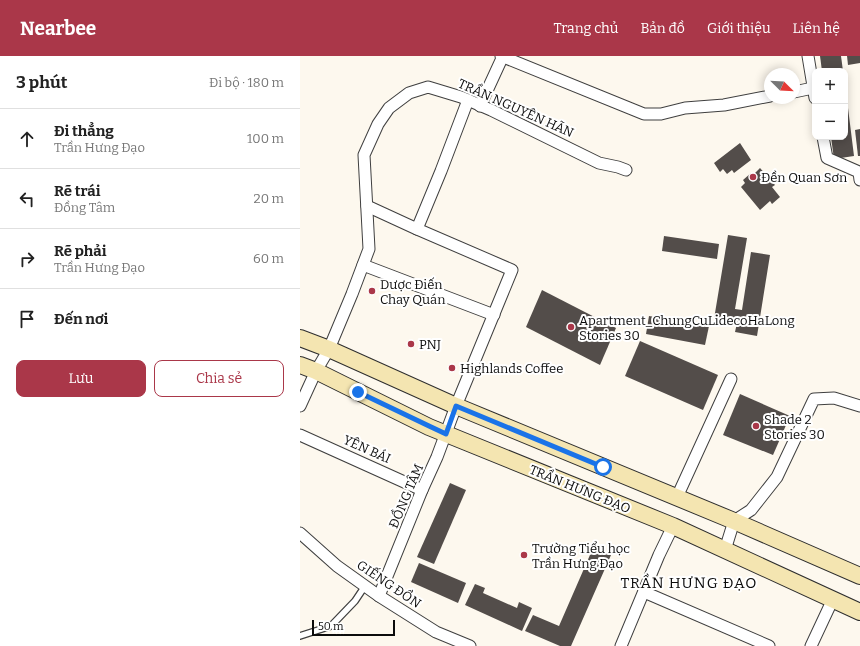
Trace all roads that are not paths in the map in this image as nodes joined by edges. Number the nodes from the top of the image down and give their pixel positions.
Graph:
1 (502, 56) edge
2 (808, 56) edge
3 (812, 81) edge
4 (800, 92) edge
5 (812, 93) edge
6 (764, 97) edge
7 (468, 100) junction
8 (480, 106) junction
9 (824, 140) edge
10 (626, 170) dead end
11 (860, 180) edge
12 (367, 206) junction
13 (417, 229) junction
14 (363, 265) junction
15 (494, 315) junction
16 (300, 338) edge
17 (329, 349) junction
18 (300, 365) edge
19 (316, 371) junction
20 (731, 379) dead end
21 (300, 406) edge
22 (456, 406) junction
23 (860, 406) edge
24 (300, 434) edge
25 (446, 434) junction
26 (422, 490) junction
27 (677, 497) junction
28 (734, 521) junction
29 (673, 526) junction
30 (300, 533) edge
31 (725, 550) junction
32 (860, 576) edge
33 (365, 586) junction
34 (644, 592) junction
35 (379, 596) junction
36 (833, 599) junction
37 (860, 612) edge
38 (300, 636) edge
39 (470, 646) edge
40 (621, 646) edge
41 (769, 646) edge
42 (810, 646) edge

1 - 6 street
1 - 8 street
2 - 3 street
4 - 5 street
7 - 8 street, TRẦN NGUYÊN HÃN
7 - 12 street, TRẦN NGUYÊN HÃN
7 - 13 street
8 - 10 street, TRẦN NGUYÊN HÃN
9 - 11 street
12 - 13 street
12 - 14 street, TRẦN NGUYÊN HÃN
13 - 15 street, ĐỒNG TÂM
14 - 15 street
14 - 17 street, TRẦN NGUYÊN HÃN
15 - 22 street, ĐỒNG TÂM
16 - 17 main road
17 - 19 street, TRẦN NGUYÊN HÃN
17 - 22 main road
18 - 19 main road, TRẦN HƯNG ĐẠO
19 - 21 street, TRẦN NGUYÊN HÃN
19 - 25 main road, TRẦN HƯNG ĐẠO
20 - 27 street
22 - 25 street, ĐỒNG TÂM
22 - 27 main road
23 - 28 street
24 - 26 street, YÊN BÁI
25 - 26 street, ĐỒNG TÂM
25 - 29 main road, TRẦN HƯNG ĐẠO
26 - 35 street, ĐỒNG TÂM
27 - 28 main road
28 - 31 street
28 - 32 main road
29 - 31 main road, TRẦN HƯNG ĐẠO
29 - 34 street
30 - 33 street, GIẾNG ĐỒN
31 - 36 main road, TRẦN HƯNG ĐẠO
33 - 35 street, GIẾNG ĐỒN
33 - 38 lane
34 - 40 street
34 - 41 street
35 - 39 street, GIẾNG ĐỒN
36 - 37 main road, TRẦN HƯNG ĐẠO
36 - 42 street

